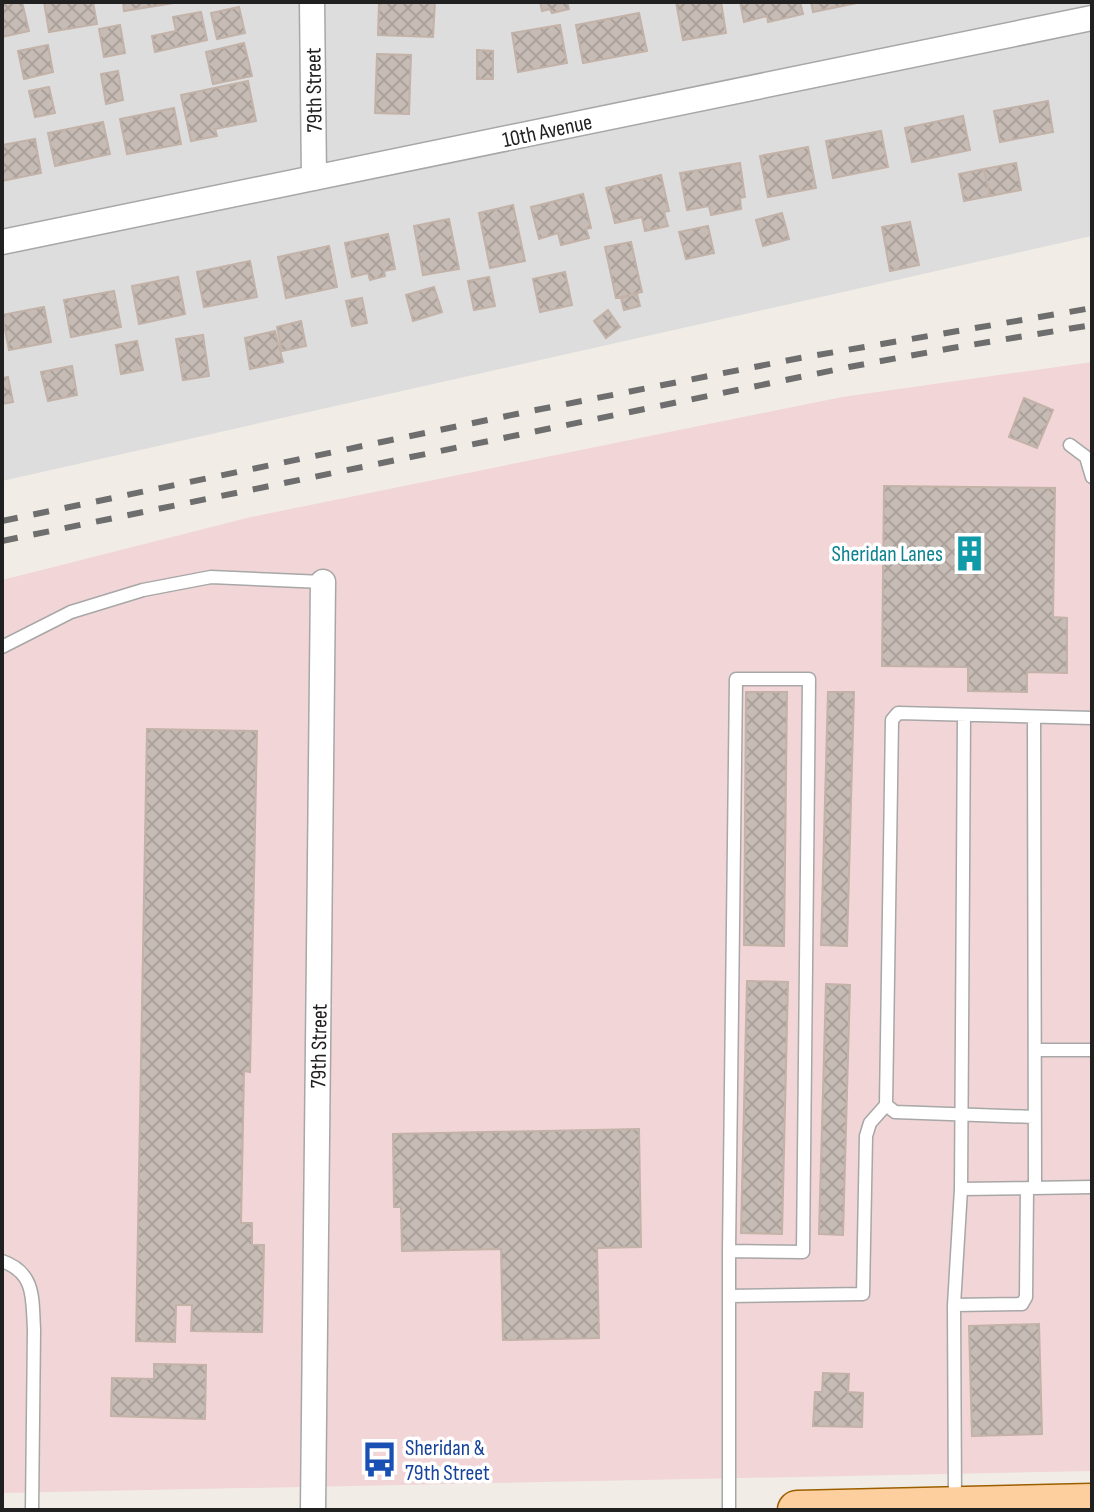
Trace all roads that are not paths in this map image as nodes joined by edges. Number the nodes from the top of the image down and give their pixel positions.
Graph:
1 (312, 2) edge
2 (1092, 18) edge
3 (314, 178) junction
4 (2, 242) edge
5 (1070, 445) dead end
6 (1092, 477) edge
7 (323, 582) joint
8 (2, 647) edge
9 (964, 715) junction
10 (1034, 717) junction
11 (1092, 718) edge
12 (1035, 1050) junction
13 (1092, 1050) edge
14 (886, 1105) junction
15 (961, 1115) junction
16 (1035, 1117) junction
17 (1092, 1187) edge
18 (1031, 1188) junction
19 (961, 1189) junction
20 (729, 1251) junction
21 (2, 1261) edge
22 (729, 1296) junction
23 (954, 1305) junction
24 (1092, 1503) edge
25 (955, 1505) junction
26 (32, 1510) edge
27 (313, 1510) edge
28 (729, 1510) edge
29 (797, 1510) edge

1 - 3 street, 79th Street
2 - 3 street, 10th Avenue
3 - 4 street, 10th Avenue
5 - 6 lane
7 - 8 lane
7 - 27 street, 79th Street
9 - 10 lane
9 - 14 lane
9 - 15 lane
10 - 11 lane
10 - 12 lane
12 - 13 lane
12 - 16 lane
14 - 15 lane
14 - 22 lane
15 - 16 lane
15 - 19 lane
16 - 18 lane
17 - 18 lane
18 - 19 lane
18 - 23 lane
19 - 23 lane
20 - 20 lane
20 - 22 lane
21 - 26 lane
22 - 28 lane
23 - 25 lane
24 - 25 main road
25 - 29 main road

